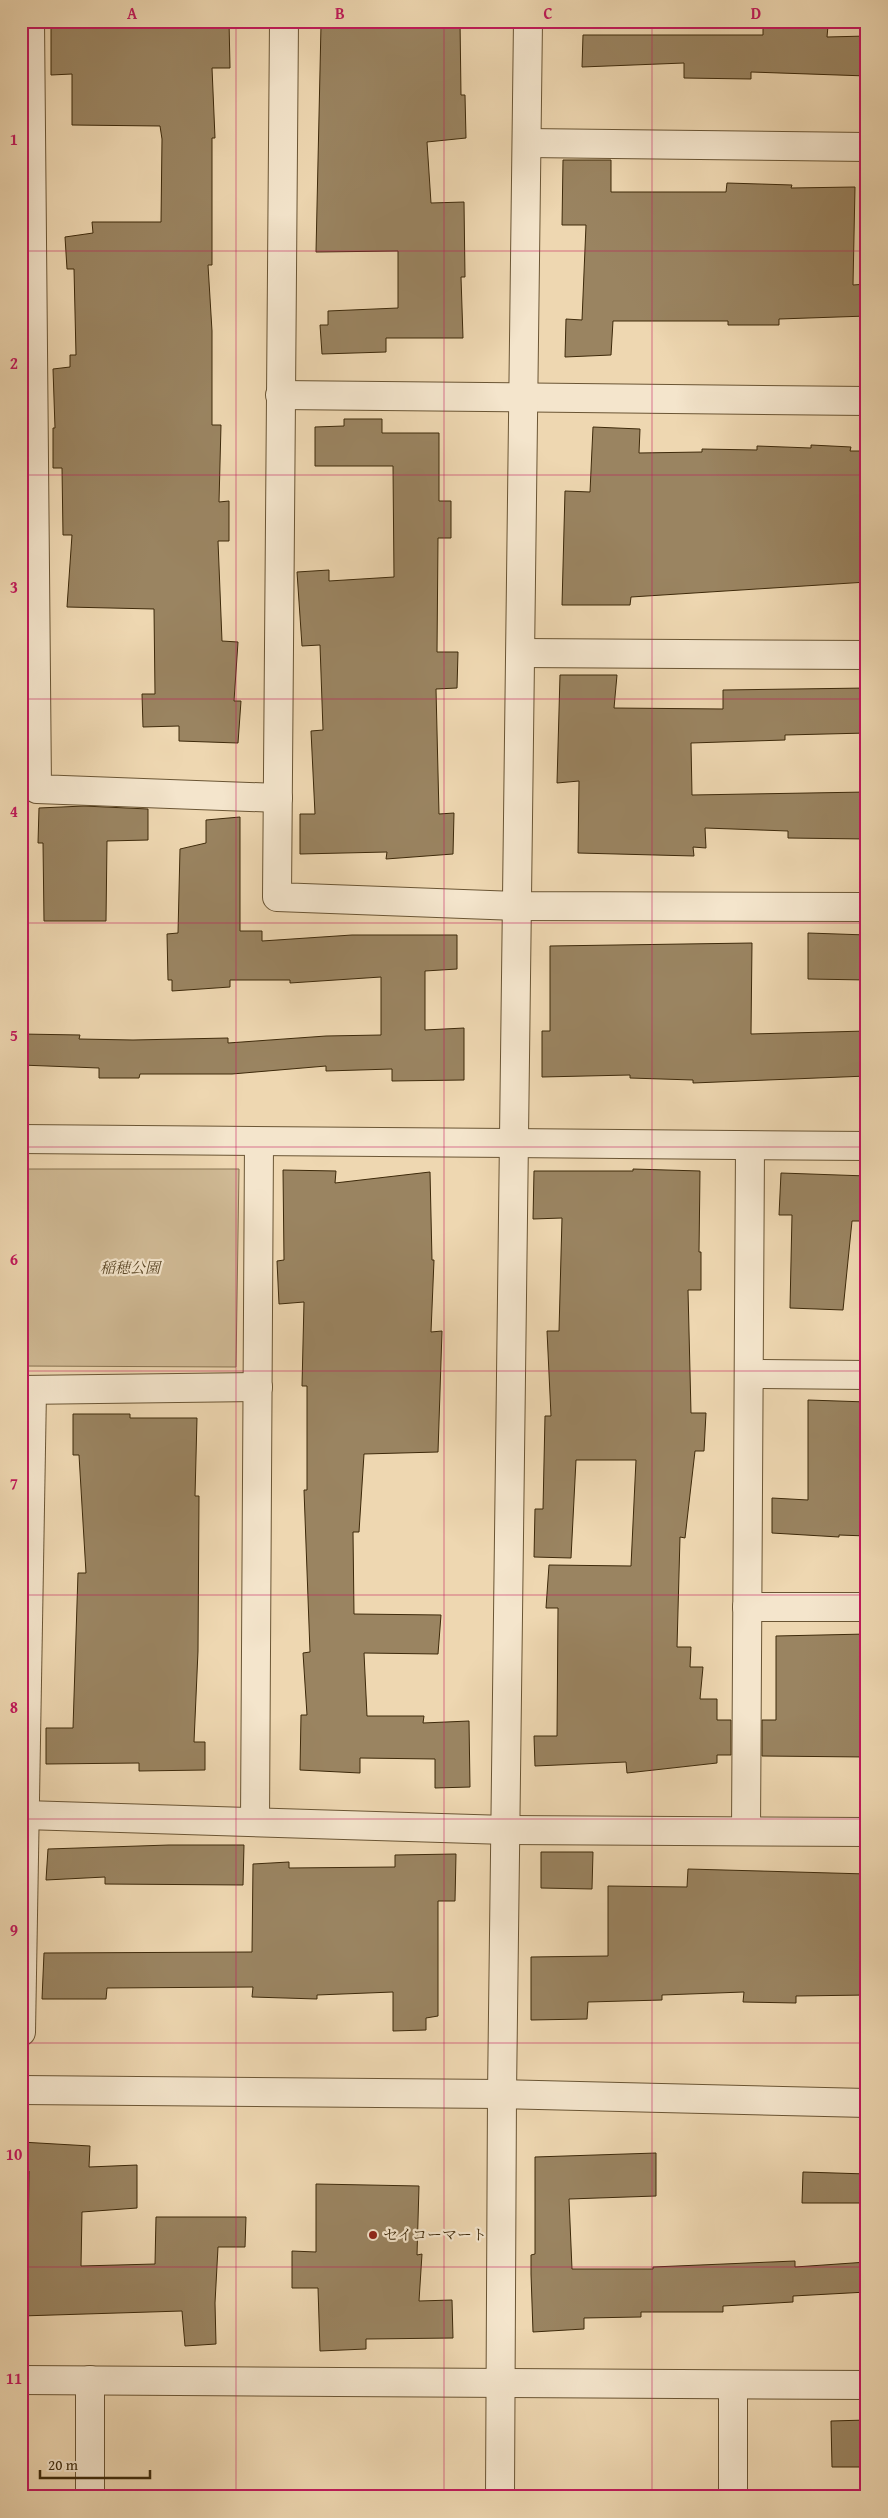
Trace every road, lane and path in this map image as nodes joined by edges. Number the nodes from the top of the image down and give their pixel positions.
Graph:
1 (30, 21) edge
2 (284, 21) edge
3 (528, 21) edge
4 (527, 143) junction
5 (867, 147) edge
6 (280, 395) junction
7 (523, 399) junction
8 (867, 401) edge
9 (521, 653) junction
10 (867, 655) edge
11 (278, 798) junction
12 (517, 906) junction
13 (867, 907) edge
14 (21, 1139) edge
15 (259, 1142) junction
16 (515, 1144) junction
17 (750, 1146) junction
18 (867, 1146) edge
19 (749, 1374) junction
20 (867, 1375) edge
21 (258, 1387) junction
22 (27, 1390) edge
23 (747, 1607) junction
24 (867, 1607) edge
25 (25, 1815) junction
26 (255, 1822) junction
27 (506, 1830) junction
28 (746, 1831) junction
29 (867, 1832) edge
30 (21, 2032) edge
31 (21, 2090) edge
32 (502, 2094) junction
33 (867, 2103) edge
34 (21, 2380) edge
35 (90, 2380) junction
36 (500, 2384) junction
37 (733, 2385) junction
38 (867, 2385) edge
39 (90, 2497) edge
40 (500, 2497) edge
41 (733, 2497) edge

1 - 11 street
2 - 6 street
3 - 4 street
4 - 5 street
4 - 7 street
6 - 7 street
6 - 11 street
7 - 8 street
7 - 9 street
9 - 10 street
9 - 12 street
11 - 12 street
12 - 13 street
12 - 16 street
14 - 15 street
15 - 16 street
15 - 21 street
16 - 17 street
16 - 27 street
17 - 18 street
17 - 19 street
19 - 20 street
19 - 23 street
21 - 22 street
21 - 26 street
22 - 25 street
23 - 24 street
23 - 28 street
25 - 26 street
25 - 30 street
26 - 27 street
27 - 28 street
27 - 32 street
28 - 29 street
31 - 32 street
32 - 33 street
32 - 36 street
34 - 35 street
35 - 36 street
35 - 39 street
36 - 37 street
36 - 40 street
37 - 38 street
37 - 41 street

